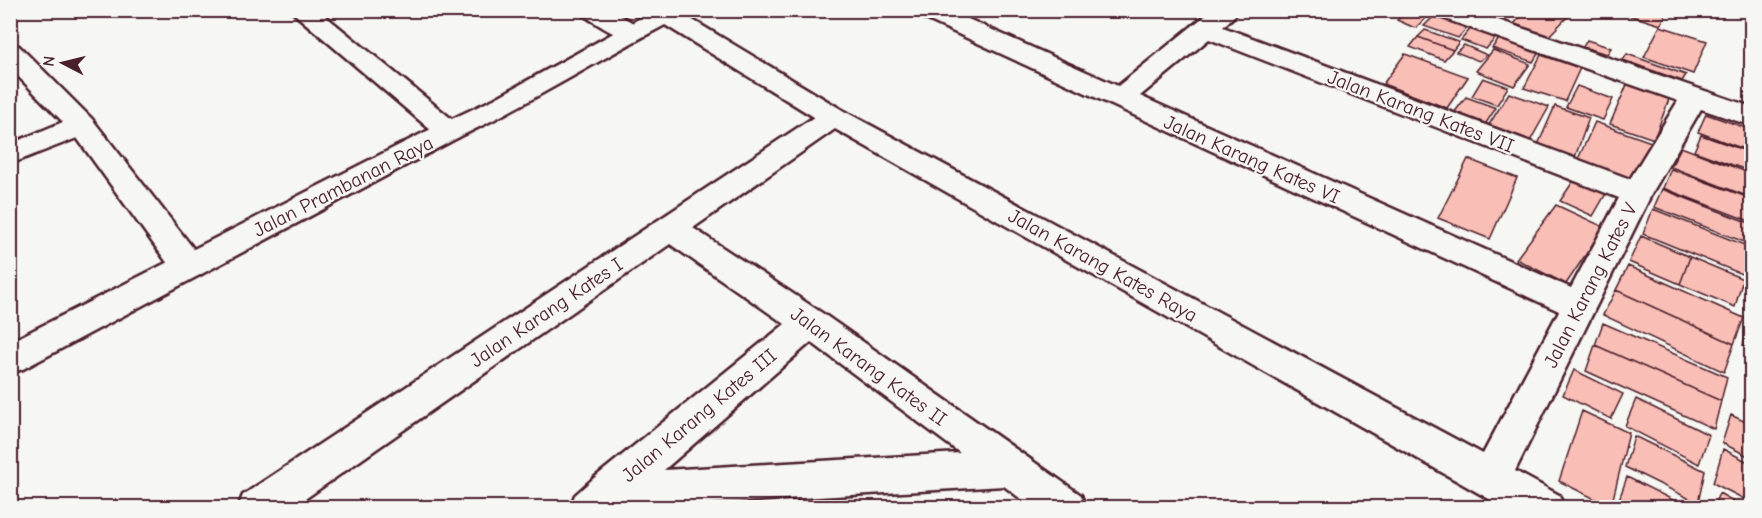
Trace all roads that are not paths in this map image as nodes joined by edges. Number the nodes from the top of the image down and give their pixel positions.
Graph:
1 (302, 10) edge
2 (592, 10) edge
3 (926, 10) edge
4 (990, 10) edge
5 (1228, 10) edge
6 (1443, 10) edge
7 (671, 13) edge
8 (964, 28) junction
9 (1206, 29) junction
10 (631, 32) junction
11 (10, 52) edge
12 (1695, 96) junction
13 (1120, 99) junction
14 (834, 117) junction
15 (1752, 117) edge
16 (82, 125) junction
17 (449, 131) junction
18 (10, 155) edge
19 (1637, 193) junction
20 (670, 228) junction
21 (188, 266) junction
22 (1579, 306) junction
23 (810, 323) junction
24 (10, 359) edge
25 (1011, 468) junction
26 (1491, 478) junction
27 (599, 499) edge
28 (258, 507) edge
29 (1066, 507) edge
30 (1544, 507) edge

1 - 17 street
2 - 10 street
3 - 8 street, Jalan Karang Kates VI
4 - 8 street
5 - 9 street
6 - 12 street
7 - 10 street, Jalan Prambanan Raya
7 - 14 street, Jalan Karang Kates Raya
8 - 13 street, Jalan Karang Kates VI
9 - 13 street
9 - 19 street, Jalan Karang Kates VII
10 - 17 street, Jalan Prambanan Raya
11 - 16 street
12 - 15 street
12 - 19 street, Jalan Karang Kates V
13 - 22 street, Jalan Karang Kates VI
14 - 20 street, Jalan Karang Kates I
14 - 26 street, Jalan Karang Kates Raya
16 - 18 street
16 - 21 street
17 - 21 street, Jalan Prambanan Raya
19 - 22 street, Jalan Karang Kates V
20 - 23 street, Jalan Karang Kates II
20 - 28 street, Jalan Karang Kates I
21 - 24 street, Jalan Prambanan Raya
22 - 26 street, Jalan Karang Kates V
23 - 25 street, Jalan Karang Kates II
23 - 27 street, Jalan Karang Kates III
25 - 27 street
25 - 29 street, Jalan Karang Kates II
26 - 30 street, Jalan Karang Kates Raya

